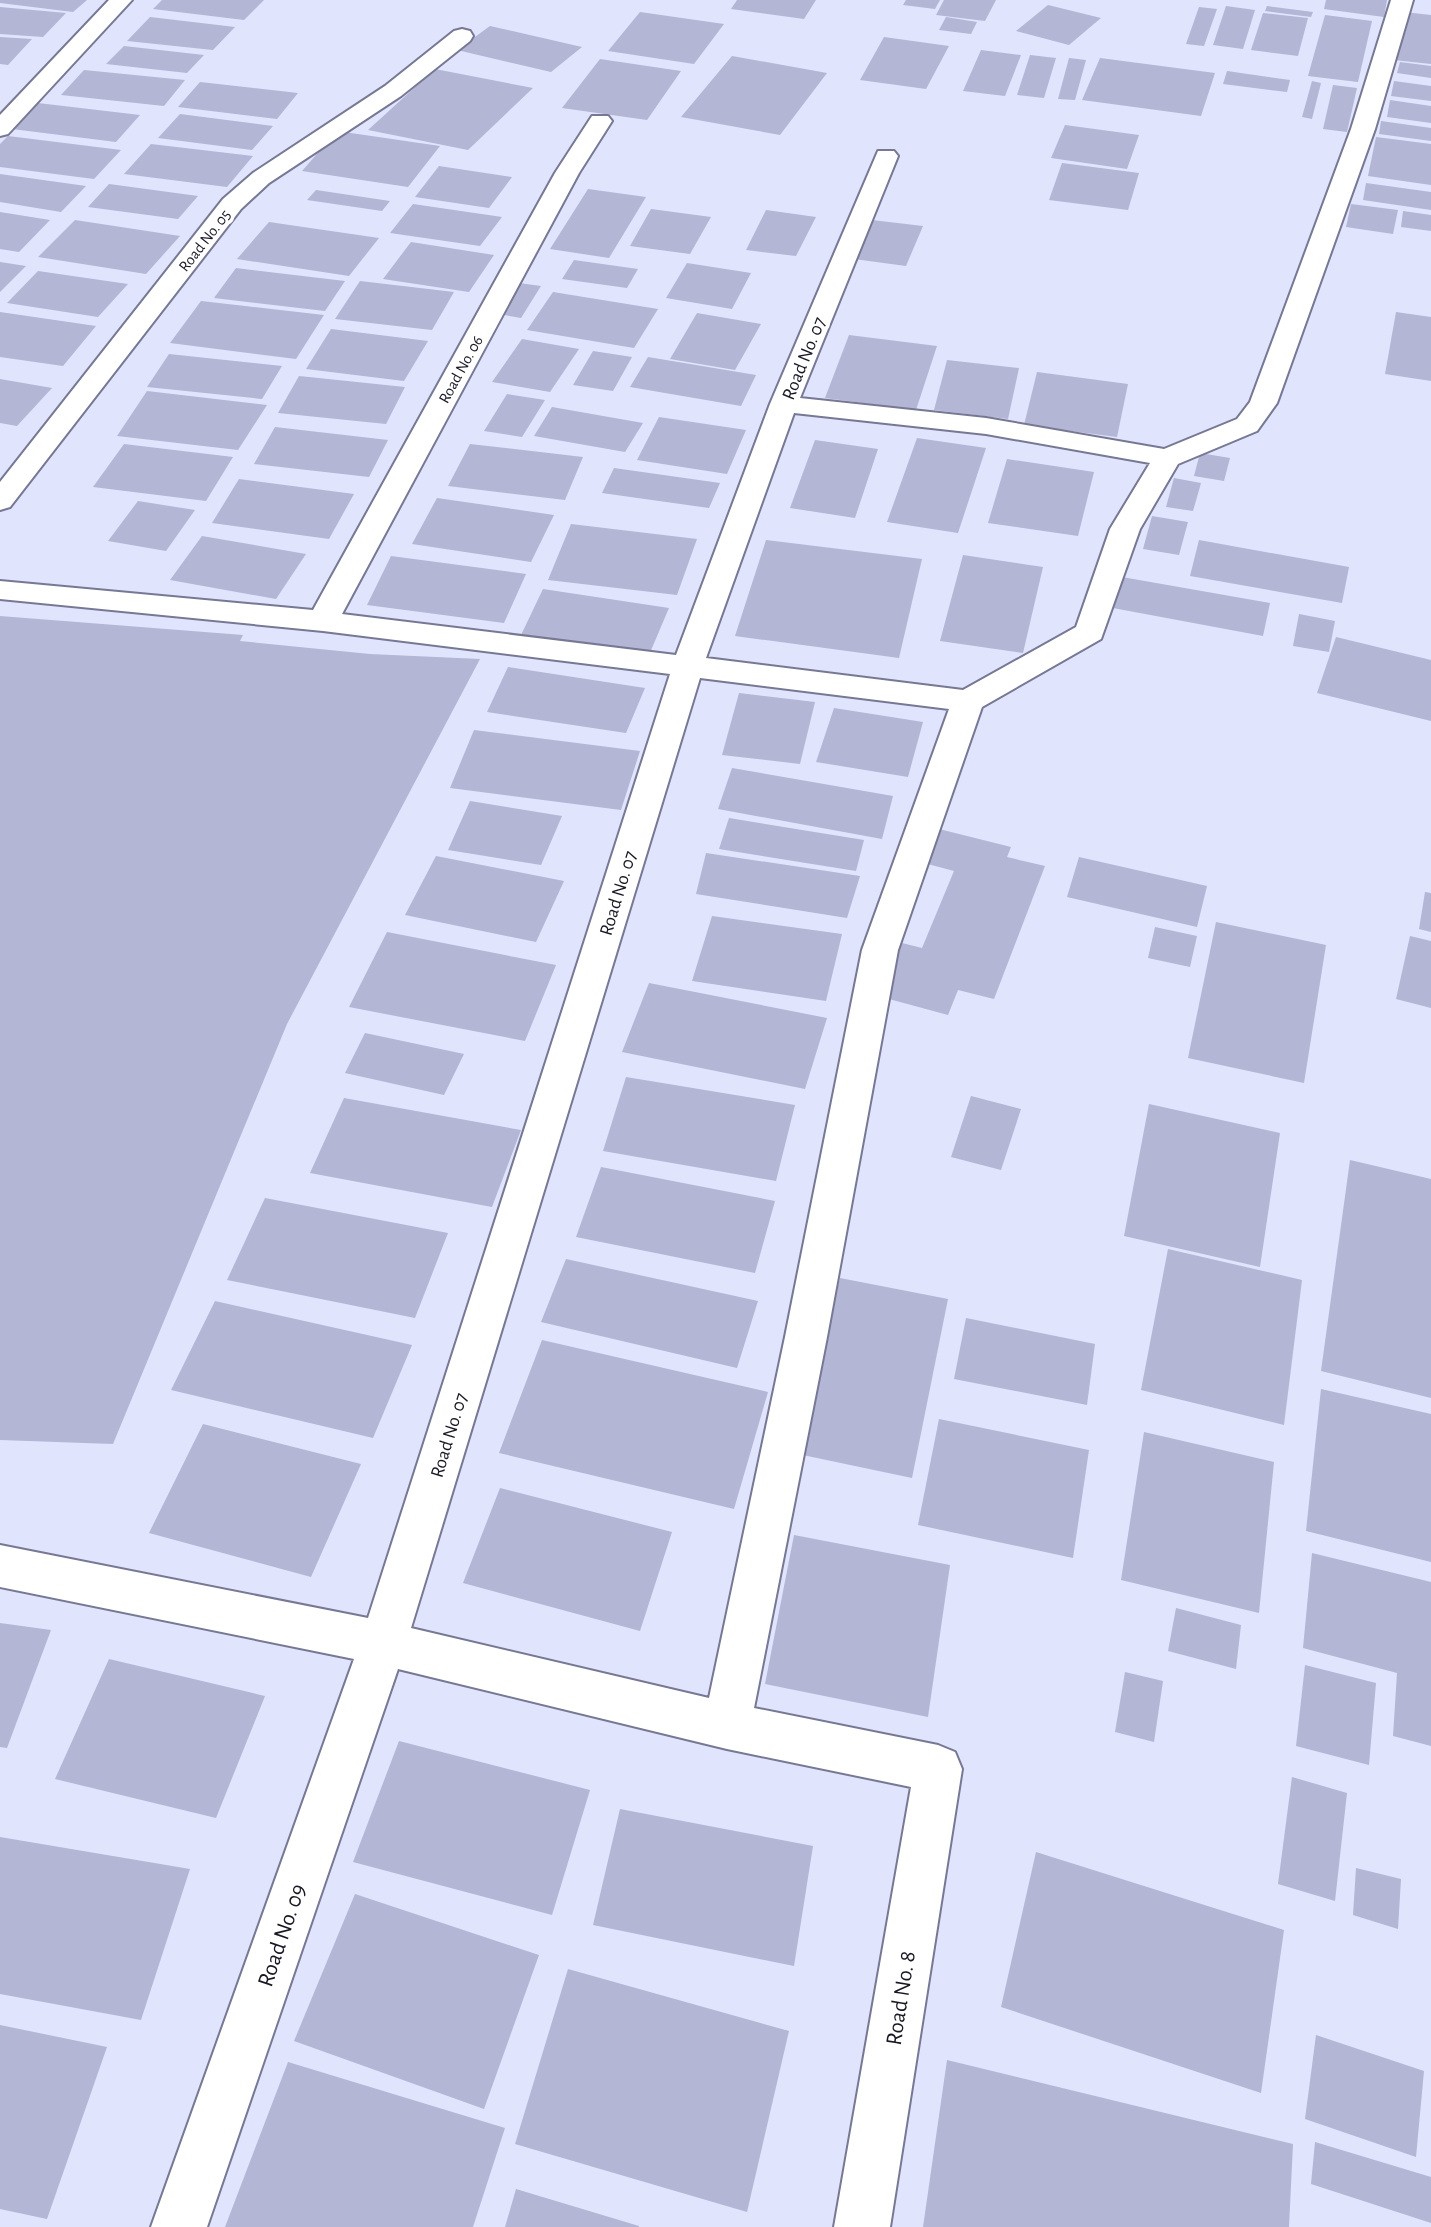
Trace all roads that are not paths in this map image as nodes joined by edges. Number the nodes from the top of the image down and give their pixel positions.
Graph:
1 (121, 0) edge
2 (1402, 0) edge
3 (462, 36) dead end
4 (600, 121) dead end
5 (0, 129) edge
6 (886, 156) dead end
7 (784, 404) junction
8 (1167, 458) junction
9 (0, 501) edge
10 (0, 590) edge
11 (323, 621) junction
12 (688, 666) junction
13 (968, 701) junction
14 (0, 1566) edge
15 (383, 1643) junction
16 (727, 1726) junction
17 (179, 2227) edge
18 (862, 2227) edge

1 - 5 street
2 - 8 street
3 - 9 street, Road No. 05
4 - 11 street, Road No. 06
6 - 7 street, Road No. 07
7 - 8 street
7 - 12 street, Road No. 07
8 - 13 street
10 - 11 street
11 - 12 street
12 - 13 street
12 - 15 street, Road No. 07
13 - 16 street
14 - 15 street
15 - 16 street
15 - 17 street, Road No. 09
16 - 18 street, Road No. 8

